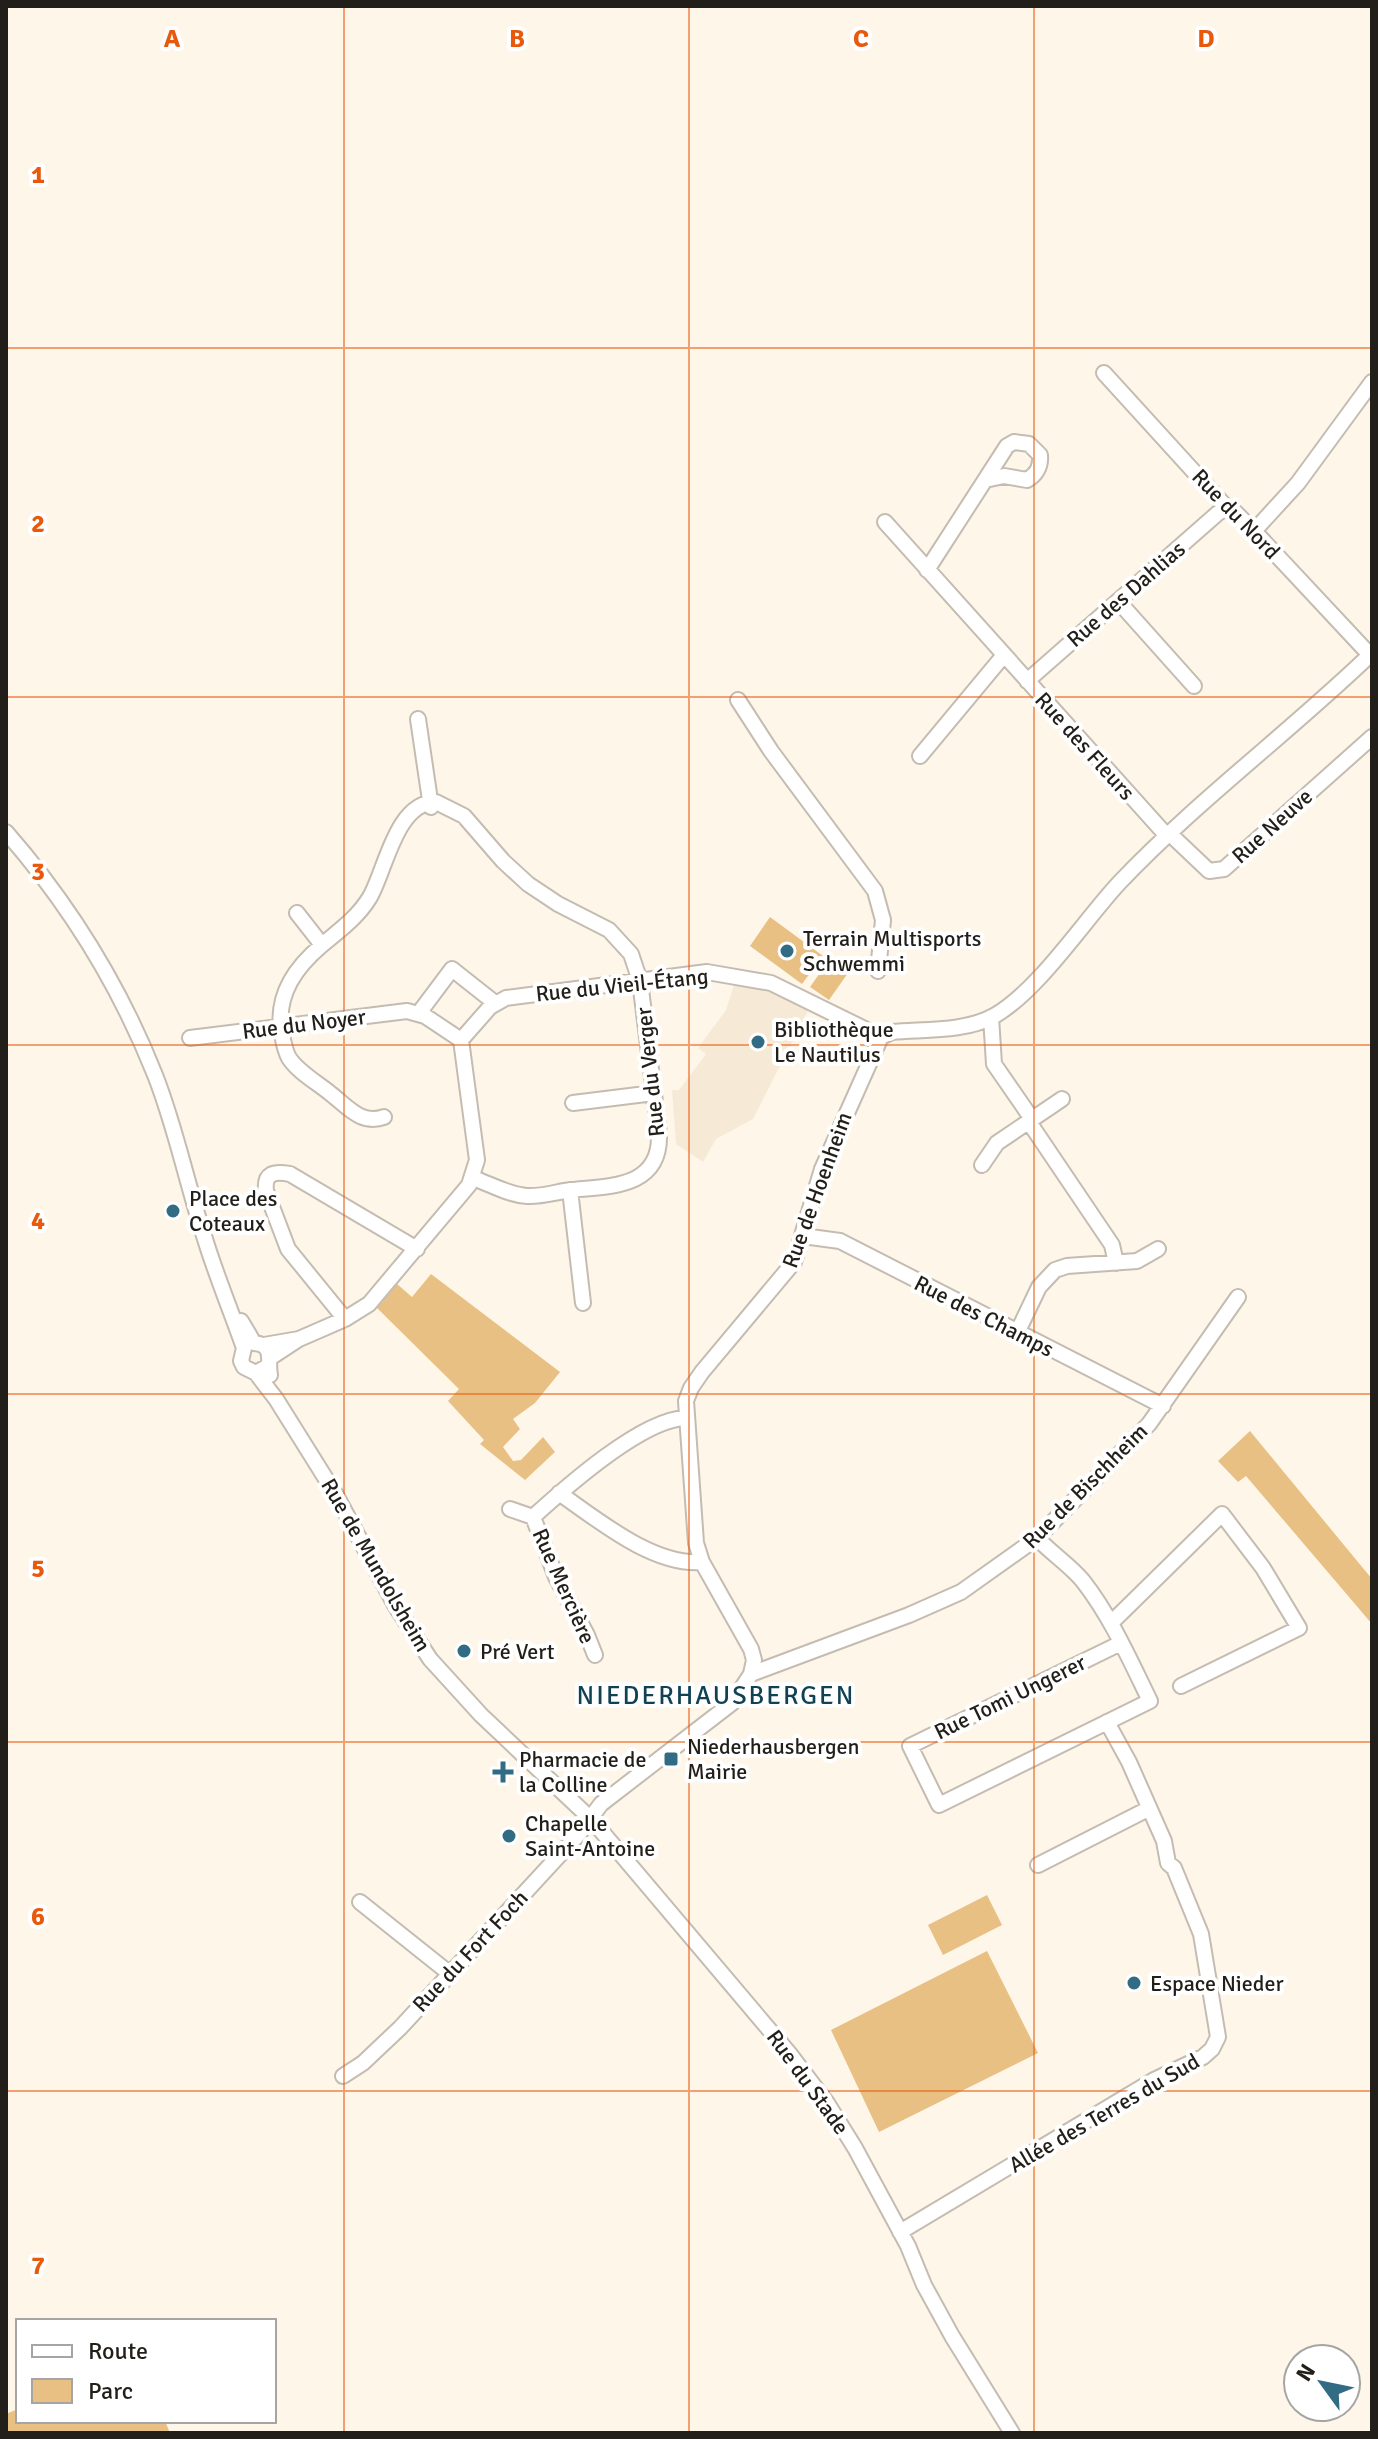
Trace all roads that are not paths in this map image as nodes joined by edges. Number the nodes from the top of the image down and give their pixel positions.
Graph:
1 (1104, 373) dead end
2 (1372, 382) edge
3 (985, 480) dead end
4 (1227, 508) junction
5 (885, 522) dead end
6 (1254, 531) junction
7 (927, 570) junction
8 (1118, 601) junction
9 (1371, 654) edge
10 (1004, 655) junction
11 (1027, 681) junction
12 (1194, 686) dead end
13 (738, 700) dead end
14 (418, 719) dead end
15 (1372, 737) edge
16 (920, 756) dead end
17 (430, 805) junction
18 (6, 832) edge
19 (1168, 835) junction
20 (297, 913) dead end
21 (322, 945) junction
22 (878, 971) dead end
23 (640, 981) junction
24 (495, 1003) junction
25 (419, 1013) junction
26 (991, 1017) junction
27 (281, 1027) junction
28 (881, 1037) junction
29 (190, 1038) dead end
30 (461, 1040) junction
31 (654, 1093) junction
32 (1062, 1099) dead end
33 (573, 1103) dead end
34 (384, 1117) dead end
35 (1030, 1120) junction
36 (982, 1165) dead end
37 (473, 1178) junction
38 (570, 1190) junction
39 (803, 1236) junction
40 (417, 1249) junction
41 (1158, 1249) dead end
42 (1116, 1263) junction
43 (1238, 1297) dead end
44 (583, 1303) dead end
45 (345, 1319) junction
46 (1017, 1333) junction
47 (259, 1355) junction
48 (1163, 1406) junction
49 (685, 1418) junction
50 (559, 1493) junction
51 (510, 1509) dead end
52 (533, 1517) junction
53 (1037, 1538) junction
54 (702, 1562) junction
55 (1111, 1623) junction
56 (1121, 1643) junction
57 (595, 1655) dead end
58 (751, 1674) junction
59 (1181, 1686) dead end
60 (1107, 1722) junction
61 (1148, 1809) junction
62 (592, 1820) junction
63 (1038, 1865) dead end
64 (360, 1902) dead end
65 (449, 1973) junction
66 (343, 2076) dead end
67 (900, 2232) junction
68 (1012, 2433) edge

1 - 4 street, Rue du Nord
2 - 6 street
3 - 7 street
4 - 6 street, Rue du Nord
4 - 8 street, Rue des Dahlias
5 - 7 street, Rue des Fleurs
6 - 9 street, Rue du Nord
7 - 10 street, Rue des Fleurs
8 - 11 street, Rue des Dahlias
8 - 12 street
9 - 19 street
10 - 11 street, Rue des Fleurs
10 - 16 street
11 - 19 street, Rue des Fleurs
13 - 22 street
14 - 17 street
15 - 19 street, Rue Neuve
17 - 21 street
17 - 23 street, Rue du Verger
18 - 47 street, Rue de Mundolsheim
19 - 26 street
20 - 21 street
21 - 27 street
23 - 24 street, Rue du Vieil-Étang
23 - 28 street, Rue du Vieil-Étang
23 - 31 street, Rue du Verger
24 - 25 street
24 - 30 street
25 - 27 street, Rue du Noyer
25 - 30 street
26 - 28 street
26 - 35 street
27 - 29 street, Rue du Noyer
27 - 34 street
28 - 39 street, Rue de Hoenheim
30 - 37 street
31 - 33 street
31 - 38 street, Rue du Verger
32 - 35 street
35 - 36 street
35 - 42 street
37 - 38 street, Rue du Verger
37 - 40 street
38 - 44 street
39 - 46 street, Rue des Champs
39 - 49 street, Rue de Hoenheim
40 - 45 street
40 - 45 street
41 - 42 street
42 - 46 street
43 - 48 street, Rue de Bischheim
45 - 47 street
46 - 48 street, Rue des Champs
47 - 62 street, Rue de Mundolsheim
48 - 53 street, Rue de Bischheim
49 - 50 street, Rue Mercière
49 - 54 street, Rue de Hoenheim
50 - 52 street, Rue Mercière
50 - 54 street
51 - 52 street, Rue Mercière
52 - 57 street, Rue Mercière
53 - 55 street
53 - 58 street, Rue de Bischheim
54 - 58 street, Rue de Hoenheim
55 - 56 street
55 - 59 street
56 - 60 street, Rue Tomi Ungerer
56 - 60 street, Rue Tomi Ungerer
58 - 62 street
60 - 61 street, Allée des Terres du Sud
61 - 63 street
61 - 67 street, Allée des Terres du Sud
62 - 65 street, Rue du Fort Foch
62 - 67 street, Rue du Stade
64 - 65 street
65 - 66 street, Rue du Fort Foch
67 - 68 street, Rue du Stade

